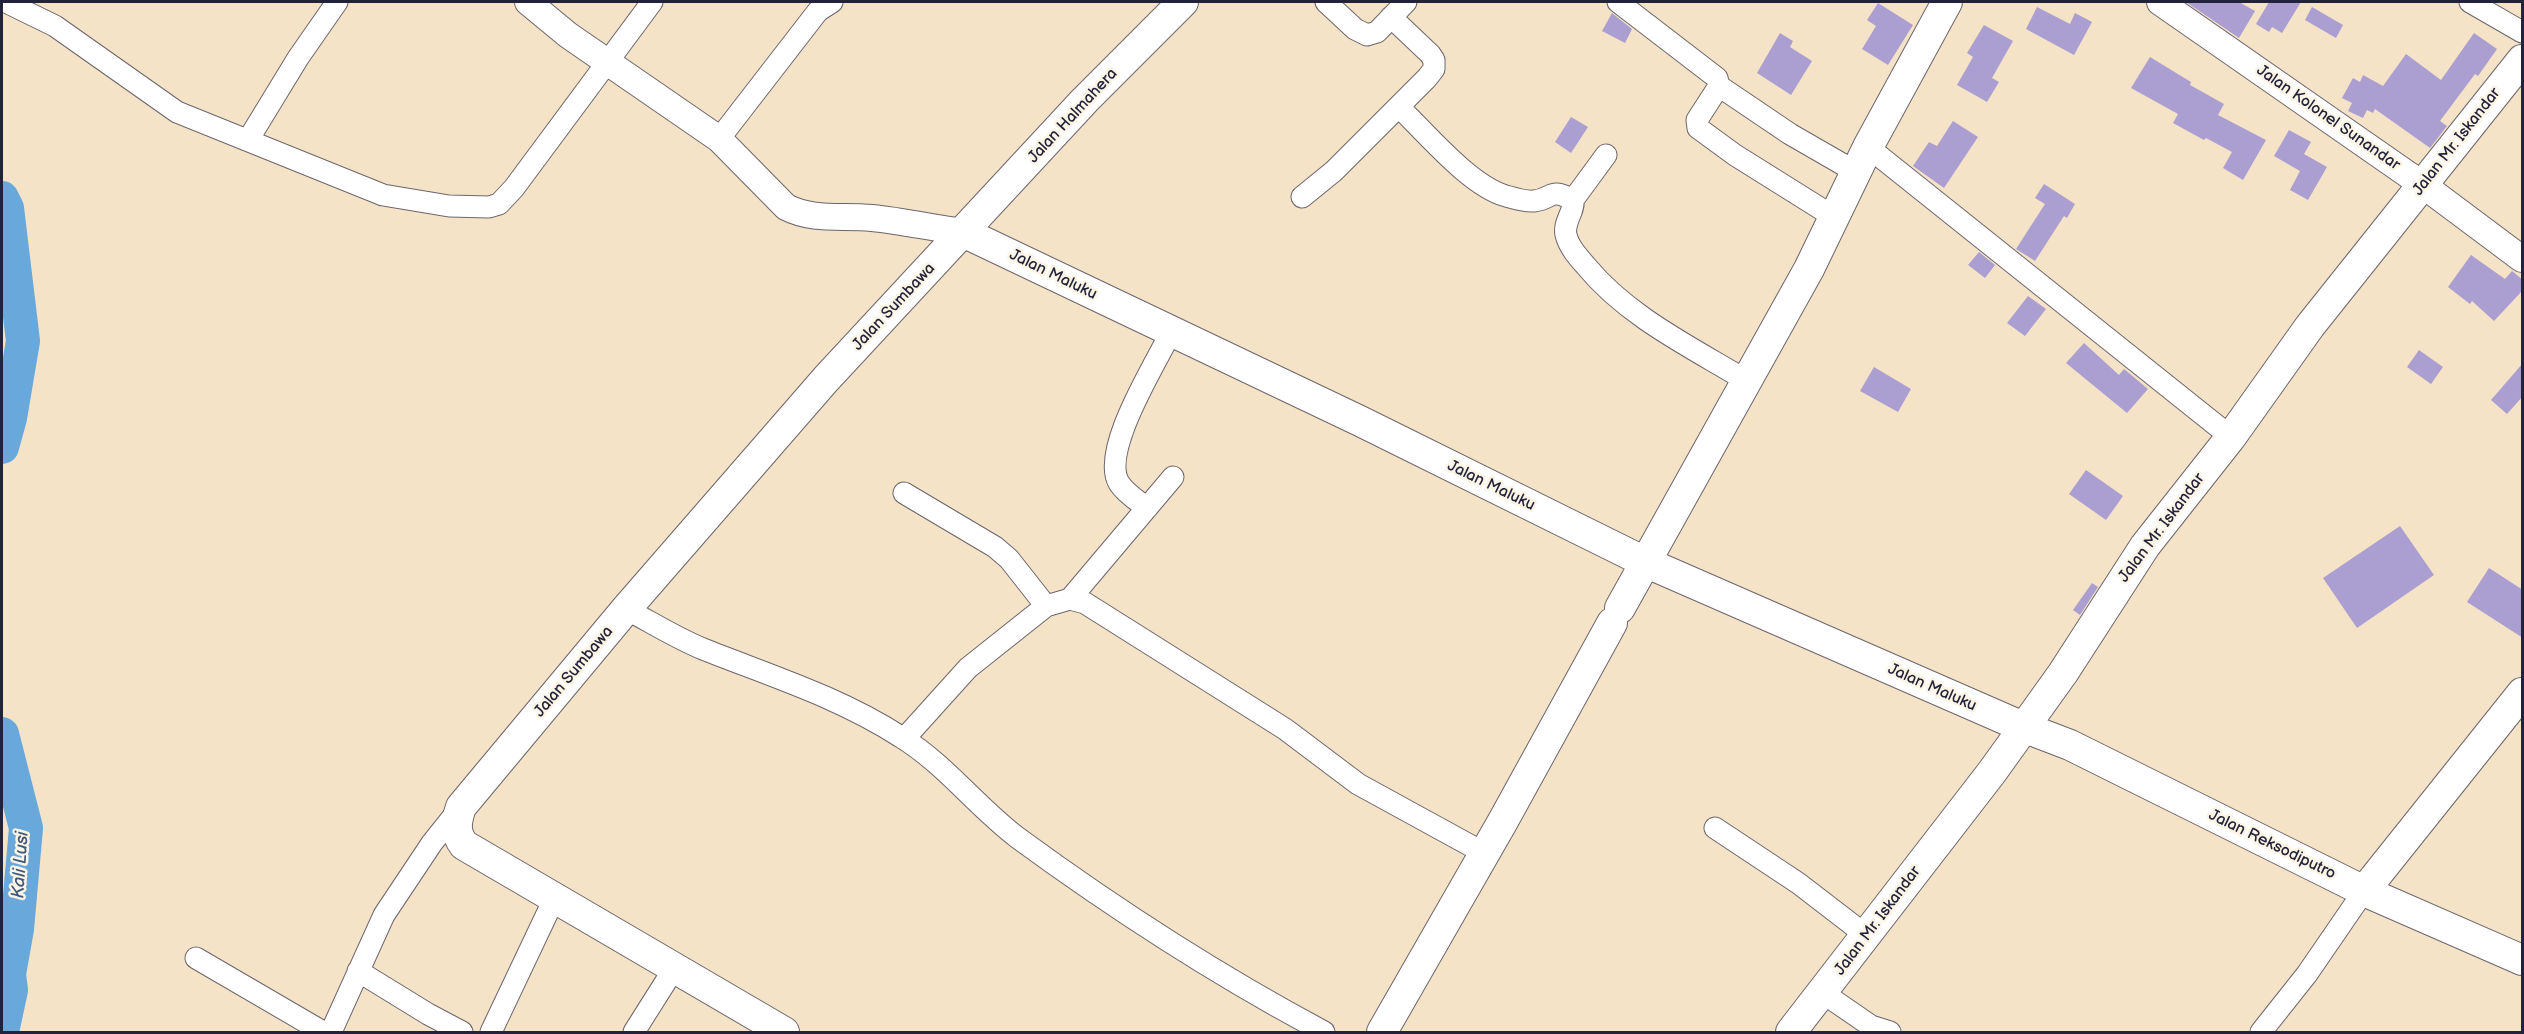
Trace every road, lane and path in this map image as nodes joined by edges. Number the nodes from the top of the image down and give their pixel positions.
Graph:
1 (6, 2) edge
2 (337, 2) edge
3 (528, 2) edge
4 (652, 2) edge
5 (832, 2) edge
6 (1183, 2) edge
7 (1326, 2) edge
8 (1618, 2) edge
9 (1947, 2) edge
10 (2160, 2) edge
11 (2470, 2) edge
12 (1399, 9) edge
13 (2523, 32) edge
14 (607, 60) junction
15 (2523, 60) edge
16 (1719, 86) junction
17 (1399, 107) junction
18 (719, 139) junction
19 (248, 140) junction
20 (1606, 155) dead end
21 (1862, 159) junction
22 (2423, 185) junction
23 (1302, 197) dead end
24 (1573, 200) junction
25 (1834, 218) junction
26 (963, 232) junction
27 (2523, 259) edge
28 (1171, 332) junction
29 (1747, 381) junction
30 (2231, 437) junction
31 (1173, 477) dead end
32 (904, 493) dead end
33 (1147, 508) junction
34 (1645, 562) junction
35 (1071, 599) junction
36 (1046, 606) junction
37 (626, 609) junction
38 (2523, 693) edge
39 (2023, 727) junction
40 (904, 739) junction
41 (461, 807) junction
42 (1715, 828) dead end
43 (1484, 853) junction
44 (2364, 891) junction
45 (555, 897) junction
46 (1867, 936) junction
47 (195, 958) dead end
48 (2523, 960) edge
49 (675, 967) junction
50 (358, 970) junction
51 (1823, 993) junction
52 (323, 1032) edge
53 (331, 1032) edge
54 (462, 1032) edge
55 (491, 1032) edge
56 (634, 1032) edge
57 (784, 1032) edge
58 (1324, 1032) edge
59 (1382, 1032) edge
60 (1791, 1032) edge
61 (1890, 1032) edge
62 (2261, 1032) edge

1 - 19 street
2 - 19 street
3 - 14 street
4 - 14 street
5 - 18 street
6 - 26 main road, Jalan Halmahera
7 - 12 street
8 - 16 street
9 - 21 main road
10 - 22 street, Jalan Kolonel Sunandar
11 - 13 street
12 - 17 street
14 - 18 street
14 - 19 street
15 - 22 main road, Jalan Mr. Iskandar
16 - 21 street
16 - 25 street
17 - 23 street
17 - 24 street
18 - 26 street
20 - 24 street
21 - 25 main road
21 - 30 street
22 - 27 street, Jalan Kolonel Sunandar
22 - 30 main road, Jalan Mr. Iskandar
24 - 29 street
25 - 29 main road
26 - 28 main road, Jalan Maluku
26 - 37 main road, Jalan Sumbawa
28 - 33 street
28 - 34 main road, Jalan Maluku
29 - 34 main road
30 - 39 main road, Jalan Mr. Iskandar
31 - 33 street
32 - 36 street
33 - 35 street
34 - 39 main road, Jalan Maluku
34 - 43 main road
35 - 36 street
35 - 43 street
36 - 40 street
37 - 40 street
37 - 41 main road, Jalan Sumbawa
38 - 44 main road
39 - 44 main road, Jalan Reksodiputro
39 - 46 main road, Jalan Mr. Iskandar
40 - 58 street
41 - 45 main road
41 - 50 street
42 - 46 street
43 - 59 main road
44 - 48 main road, Jalan Reksodiputro
44 - 62 street
45 - 49 main road
45 - 55 street
46 - 51 main road, Jalan Mr. Iskandar
47 - 52 street
49 - 56 street
49 - 57 main road
50 - 53 street
50 - 54 street
51 - 60 main road, Jalan Mr. Iskandar
51 - 61 street

